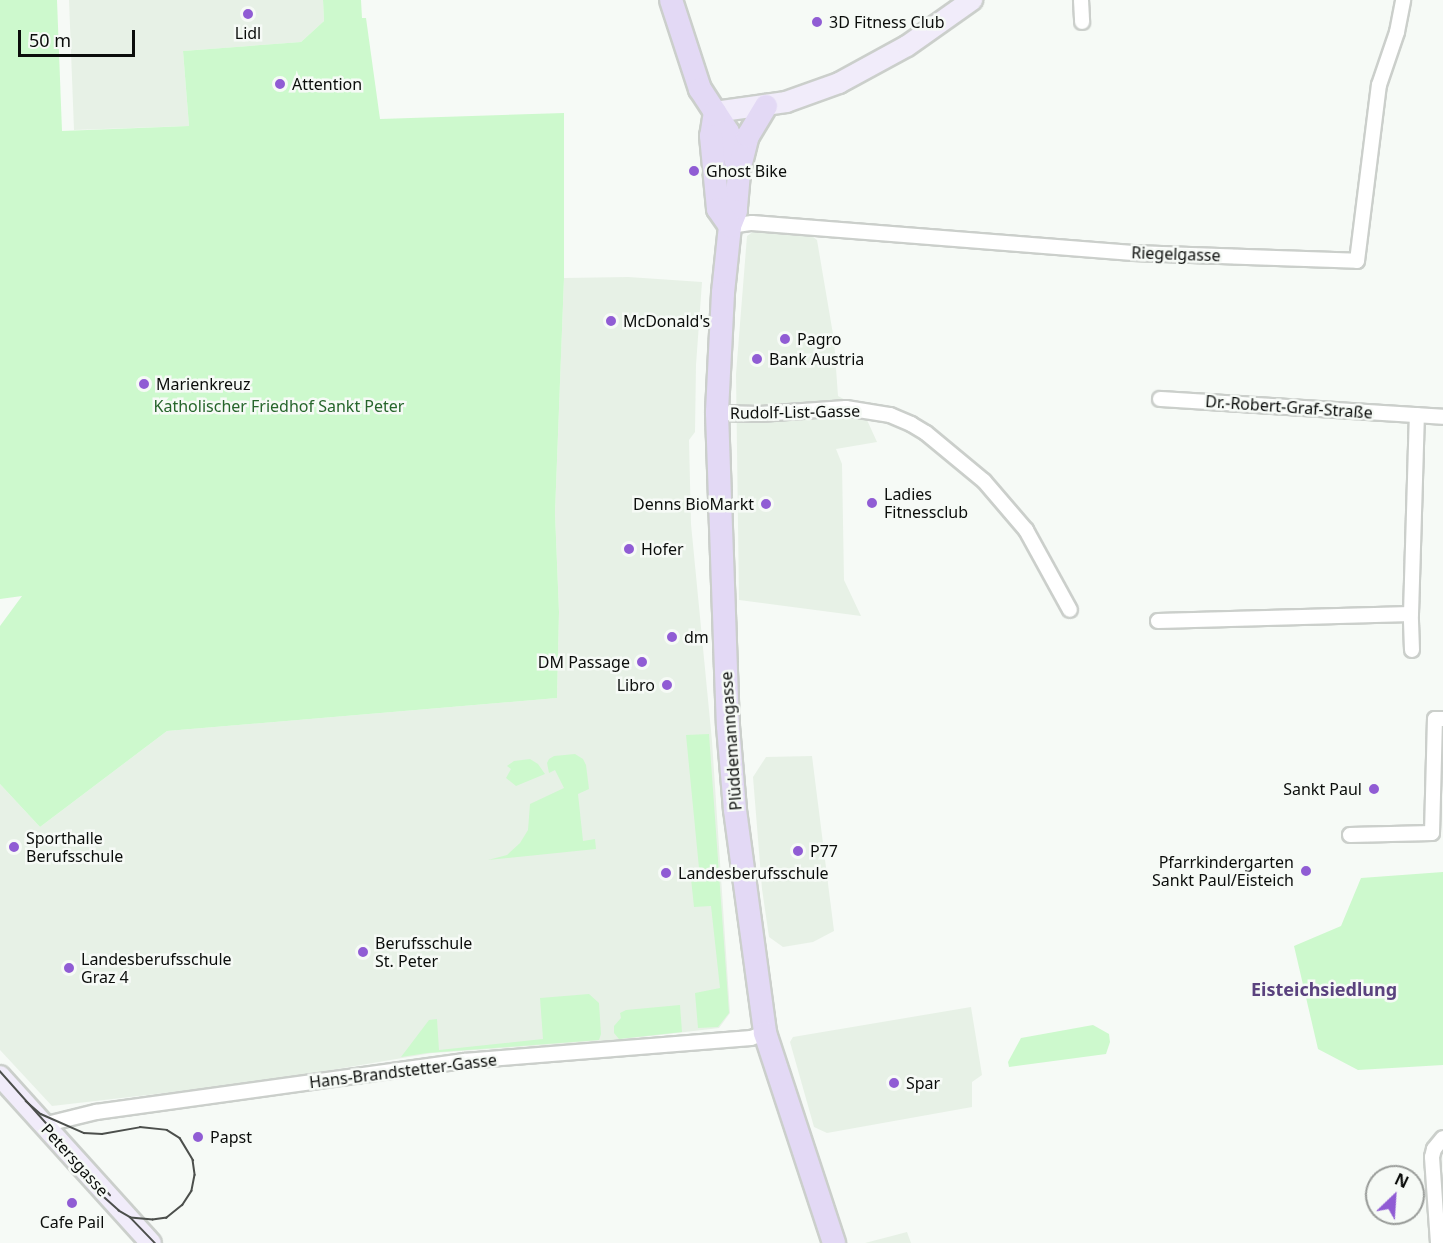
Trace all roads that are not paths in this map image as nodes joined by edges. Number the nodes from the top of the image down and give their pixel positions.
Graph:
1 (670, 0) edge
2 (972, 0) edge
3 (1081, 0) edge
4 (1403, 0) edge
5 (1082, 22) dead end
6 (766, 106) junction
7 (716, 112) junction
8 (739, 173) junction
9 (730, 226) junction
10 (1160, 399) dead end
11 (717, 413) junction
12 (1417, 415) junction
13 (1443, 417) edge
14 (1070, 610) dead end
15 (1411, 614) junction
16 (1158, 621) dead end
17 (1412, 650) dead end
18 (1443, 719) edge
19 (1350, 835) dead end
20 (765, 1033) junction
21 (0, 1076) edge
22 (43, 1125) junction
23 (1443, 1138) edge
24 (151, 1243) edge
25 (834, 1243) edge
26 (1438, 1243) edge

1 - 7 main road, Plüddemanngasse
2 - 6 main road
3 - 5 street
4 - 9 street, Riegelgasse
6 - 7 main road
6 - 8 main road
7 - 8 main road, Plüddemanngasse
7 - 9 main road
8 - 9 main road, Plüddemanngasse
9 - 11 main road, Plüddemanngasse
10 - 12 street, Dr.-Robert-Graf-Straße
11 - 14 street, Rudolf-List-Gasse
11 - 20 main road, Plüddemanngasse
12 - 13 street, Dr.-Robert-Graf-Straße
12 - 15 street
15 - 16 street
15 - 17 street
18 - 19 street
20 - 22 street, Hans-Brandstetter-Gasse
20 - 25 main road, Plüddemanngasse
21 - 22 main road, Petersgasse
22 - 24 main road, Petersgasse
23 - 26 street

